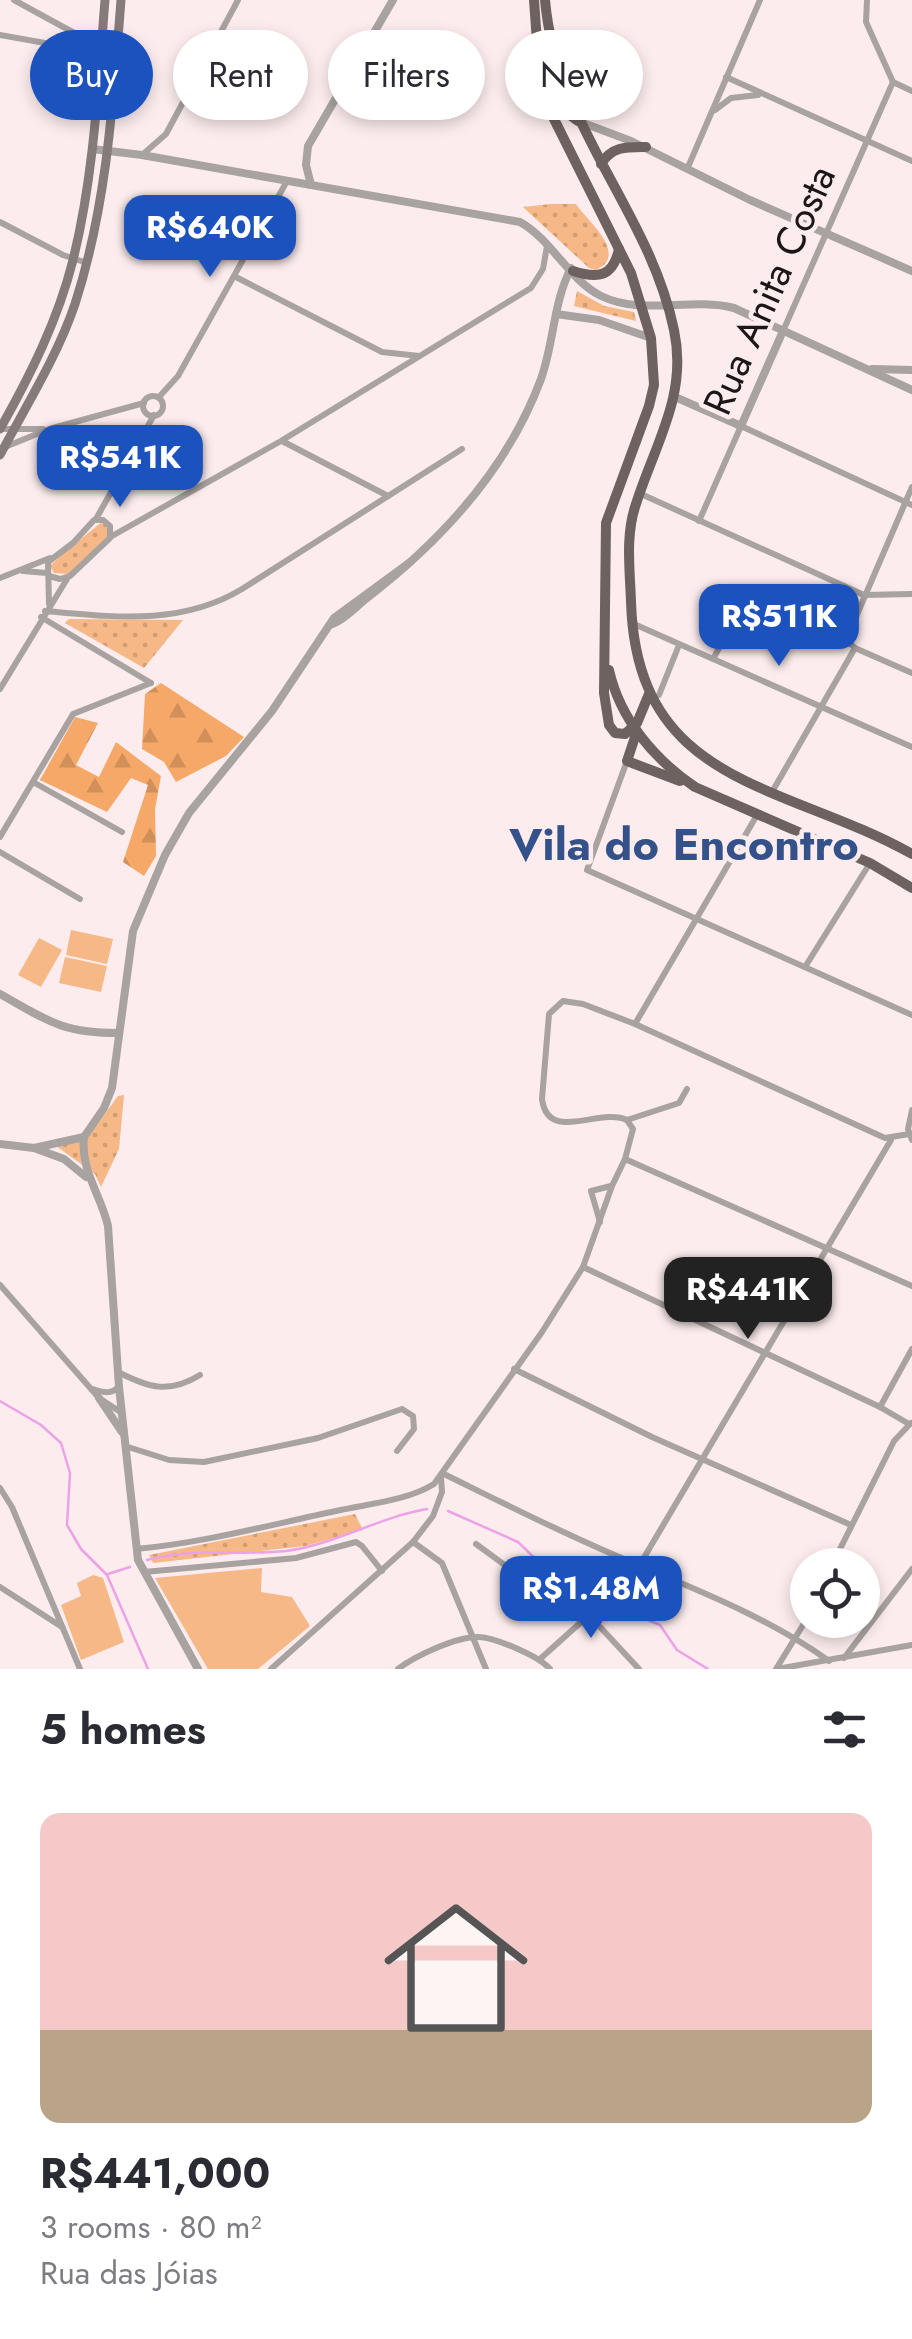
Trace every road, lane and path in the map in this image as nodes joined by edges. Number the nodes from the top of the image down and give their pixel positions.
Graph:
1 (14, 0) edge
2 (105, 0) edge
3 (121, 0) edge
4 (238, 0) edge
5 (393, 0) edge
6 (534, 0) edge
7 (545, 0) edge
8 (760, 0) edge
9 (866, 0) edge
10 (71, 30) edge
11 (102, 30) edge
12 (536, 30) edge
13 (0, 35) edge
14 (30, 41) edge
15 (726, 78) junction
16 (892, 82) junction
17 (912, 91) edge
18 (763, 95) junction
19 (710, 114) junction
20 (95, 120) edge
21 (555, 120) edge
22 (578, 121) junction
23 (867, 141) junction
24 (646, 147) junction
25 (92, 150) junction
26 (109, 151) junction
27 (142, 155) junction
28 (912, 160) edge
29 (601, 164) junction
30 (688, 167) junction
31 (287, 182) junction
32 (311, 184) junction
33 (0, 222) edge
34 (826, 233) junction
35 (548, 243) junction
36 (619, 248) junction
37 (74, 258) junction
38 (87, 263) junction
39 (572, 270) junction
40 (912, 270) edge
41 (234, 276) junction
42 (668, 303) junction
43 (644, 306) junction
44 (556, 314) junction
45 (648, 322) junction
46 (630, 328) junction
47 (784, 331) junction
48 (651, 338) junction
49 (419, 356) junction
50 (866, 369) junction
51 (912, 370) edge
52 (912, 390) edge
53 (159, 397) junction
54 (675, 397) junction
55 (144, 403) junction
56 (150, 414) junction
57 (742, 426) junction
58 (14, 429) junction
59 (49, 429) junction
60 (0, 430) edge
61 (281, 441) junction
62 (462, 449) dead end
63 (2, 452) edge
64 (912, 487) edge
65 (640, 494) junction
66 (388, 496) junction
67 (909, 504) edge
68 (100, 520) junction
69 (699, 522) junction
70 (112, 536) junction
71 (52, 557) junction
72 (17, 572) junction
73 (48, 575) junction
74 (70, 576) junction
75 (0, 578) edge
76 (912, 594) edge
77 (864, 595) junction
78 (744, 603) dead end
79 (45, 611) junction
80 (632, 622) junction
81 (680, 645) junction
82 (856, 648) junction
83 (606, 654) junction
84 (713, 659) junction
85 (912, 674) edge
86 (0, 689) edge
87 (654, 695) junction
88 (822, 708) junction
89 (635, 729) junction
90 (912, 747) edge
91 (627, 760) junction
92 (33, 782) junction
93 (695, 786) junction
94 (772, 792) junction
95 (758, 814) junction
96 (122, 832) dead end
97 (0, 836) edge
98 (0, 852) edge
99 (912, 854) edge
100 (870, 863) junction
101 (912, 888) edge
102 (80, 899) dead end
103 (699, 920) junction
104 (805, 967) junction
105 (0, 994) edge
106 (912, 1014) edge
107 (635, 1024) junction
108 (119, 1033) junction
109 (687, 1089) dead end
110 (912, 1110) edge
111 (627, 1120) junction
112 (84, 1137) junction
113 (910, 1137) edge
114 (891, 1140) junction
115 (0, 1144) edge
116 (34, 1148) junction
117 (625, 1159) junction
118 (92, 1182) junction
119 (612, 1186) junction
120 (600, 1222) junction
121 (825, 1247) junction
122 (584, 1267) junction
123 (0, 1286) edge
124 (912, 1286) edge
125 (912, 1348) edge
126 (762, 1354) junction
127 (514, 1369) junction
128 (118, 1372) junction
129 (200, 1374) dead end
130 (119, 1387) junction
131 (91, 1388) junction
132 (99, 1398) junction
133 (880, 1407) junction
134 (122, 1413) junction
135 (910, 1424) edge
136 (125, 1441) junction
137 (397, 1451) dead end
138 (700, 1459) junction
139 (442, 1476) junction
140 (0, 1488) edge
141 (851, 1524) junction
142 (413, 1542) junction
143 (476, 1544) dead end
144 (840, 1548) edge
145 (136, 1549) junction
146 (638, 1566) junction
147 (912, 1569) edge
148 (382, 1571) junction
149 (143, 1572) junction
150 (0, 1587) edge
151 (580, 1620) junction
152 (64, 1628) junction
153 (790, 1634) edge
154 (474, 1637) junction
155 (798, 1638) joint
156 (912, 1645) edge
157 (844, 1658) junction
158 (540, 1659) junction
159 (829, 1660) junction
160 (80, 1669) edge
161 (198, 1669) edge
162 (271, 1669) edge
163 (398, 1669) edge
164 (486, 1669) edge
165 (550, 1669) edge
166 (639, 1669) edge
167 (776, 1669) edge

1 - 10 street
2 - 11 main road
3 - 26 main road
4 - 27 street
5 - 32 street
6 - 12 main road
7 - 22 main road
8 - 15 street
9 - 16 street
13 - 14 street
15 - 18 street
15 - 19 street
16 - 17 street
16 - 23 street, Rua Anita Costa
18 - 19 street
18 - 23 street
19 - 30 street
20 - 25 main road
21 - 36 main road
22 - 24 street
22 - 29 main road
23 - 28 street
23 - 34 street, Rua Anita Costa
24 - 29 main road
24 - 30 street
25 - 26 street
25 - 37 main road
26 - 27 street
26 - 38 main road
27 - 31 street
29 - 42 main road
30 - 34 street
31 - 32 street
31 - 41 street
32 - 35 street
33 - 37 street
34 - 40 street
34 - 47 street, Rua Anita Costa
35 - 39 street
35 - 49 street
36 - 39 main road
36 - 43 main road
37 - 38 street
37 - 60 main road
38 - 58 main road
39 - 43 street
39 - 44 street
41 - 49 street
41 - 53 street
42 - 43 street
42 - 47 street
42 - 54 main road
43 - 45 main road
44 - 46 street
44 - 108 street
45 - 46 street
45 - 48 main road
46 - 48 street
47 - 50 street
47 - 57 street, Rua Anita Costa
48 - 83 main road
49 - 61 street
50 - 51 street
50 - 52 street
53 - 55 street
53 - 56 street
54 - 57 street
54 - 65 main road
55 - 56 street
55 - 59 street
56 - 68 street
57 - 67 street
57 - 69 street, Rua Anita Costa
58 - 59 street
58 - 60 street
58 - 63 main road
59 - 63 street
61 - 66 street
61 - 70 street
62 - 66 street
64 - 67 street
65 - 69 street
65 - 80 main road
66 - 79 street
67 - 77 street
68 - 70 street
68 - 71 street
69 - 77 street
70 - 74 street
71 - 72 street
71 - 73 street
72 - 73 street
72 - 75 street
73 - 74 street
73 - 79 street
74 - 79 street
76 - 77 street
77 - 82 street
78 - 84 street
79 - 86 street
79 - 92 street
80 - 81 street
80 - 87 main road
81 - 84 street
81 - 87 street
82 - 85 street
82 - 88 street
83 - 89 main road
83 - 89 main road
84 - 88 street
87 - 89 main road
87 - 94 main road
88 - 90 street
88 - 94 street
89 - 91 main road
89 - 93 main road
91 - 93 main road
91 - 103 street
92 - 96 street
92 - 97 street
93 - 95 main road
94 - 99 main road
95 - 100 main road
95 - 103 street
98 - 102 street
100 - 101 main road
100 - 104 street
103 - 104 street
103 - 107 street
104 - 106 street
105 - 108 street
107 - 111 street
107 - 114 street
108 - 112 street
109 - 111 street
110 - 113 street
111 - 117 street
112 - 116 street
112 - 118 street
113 - 114 street
114 - 121 street
115 - 116 street
116 - 118 street
117 - 119 street
117 - 121 street
118 - 128 street
119 - 120 street
119 - 120 street
120 - 122 street
121 - 124 street
121 - 126 street
122 - 126 street
122 - 127 street
123 - 131 street
125 - 133 street
126 - 133 street
126 - 138 street
127 - 138 street
127 - 139 street
128 - 129 street
128 - 130 street
130 - 131 street
130 - 134 street
131 - 132 street
132 - 134 street
132 - 136 street
133 - 135 street
134 - 136 street
135 - 141 street
136 - 137 street
136 - 145 street
138 - 141 street
138 - 146 street
139 - 142 street
139 - 145 street
139 - 146 street
140 - 152 street
141 - 144 street
142 - 148 street
142 - 154 street
143 - 151 street
145 - 149 street
146 - 153 street
147 - 157 street
148 - 149 street
148 - 162 street
149 - 161 street
150 - 152 street
151 - 158 street
151 - 166 street
152 - 160 street
154 - 158 street
154 - 163 street
154 - 164 street
155 - 159 street
155 - 167 street
156 - 157 street
157 - 159 street
158 - 165 street
159 - 167 street

